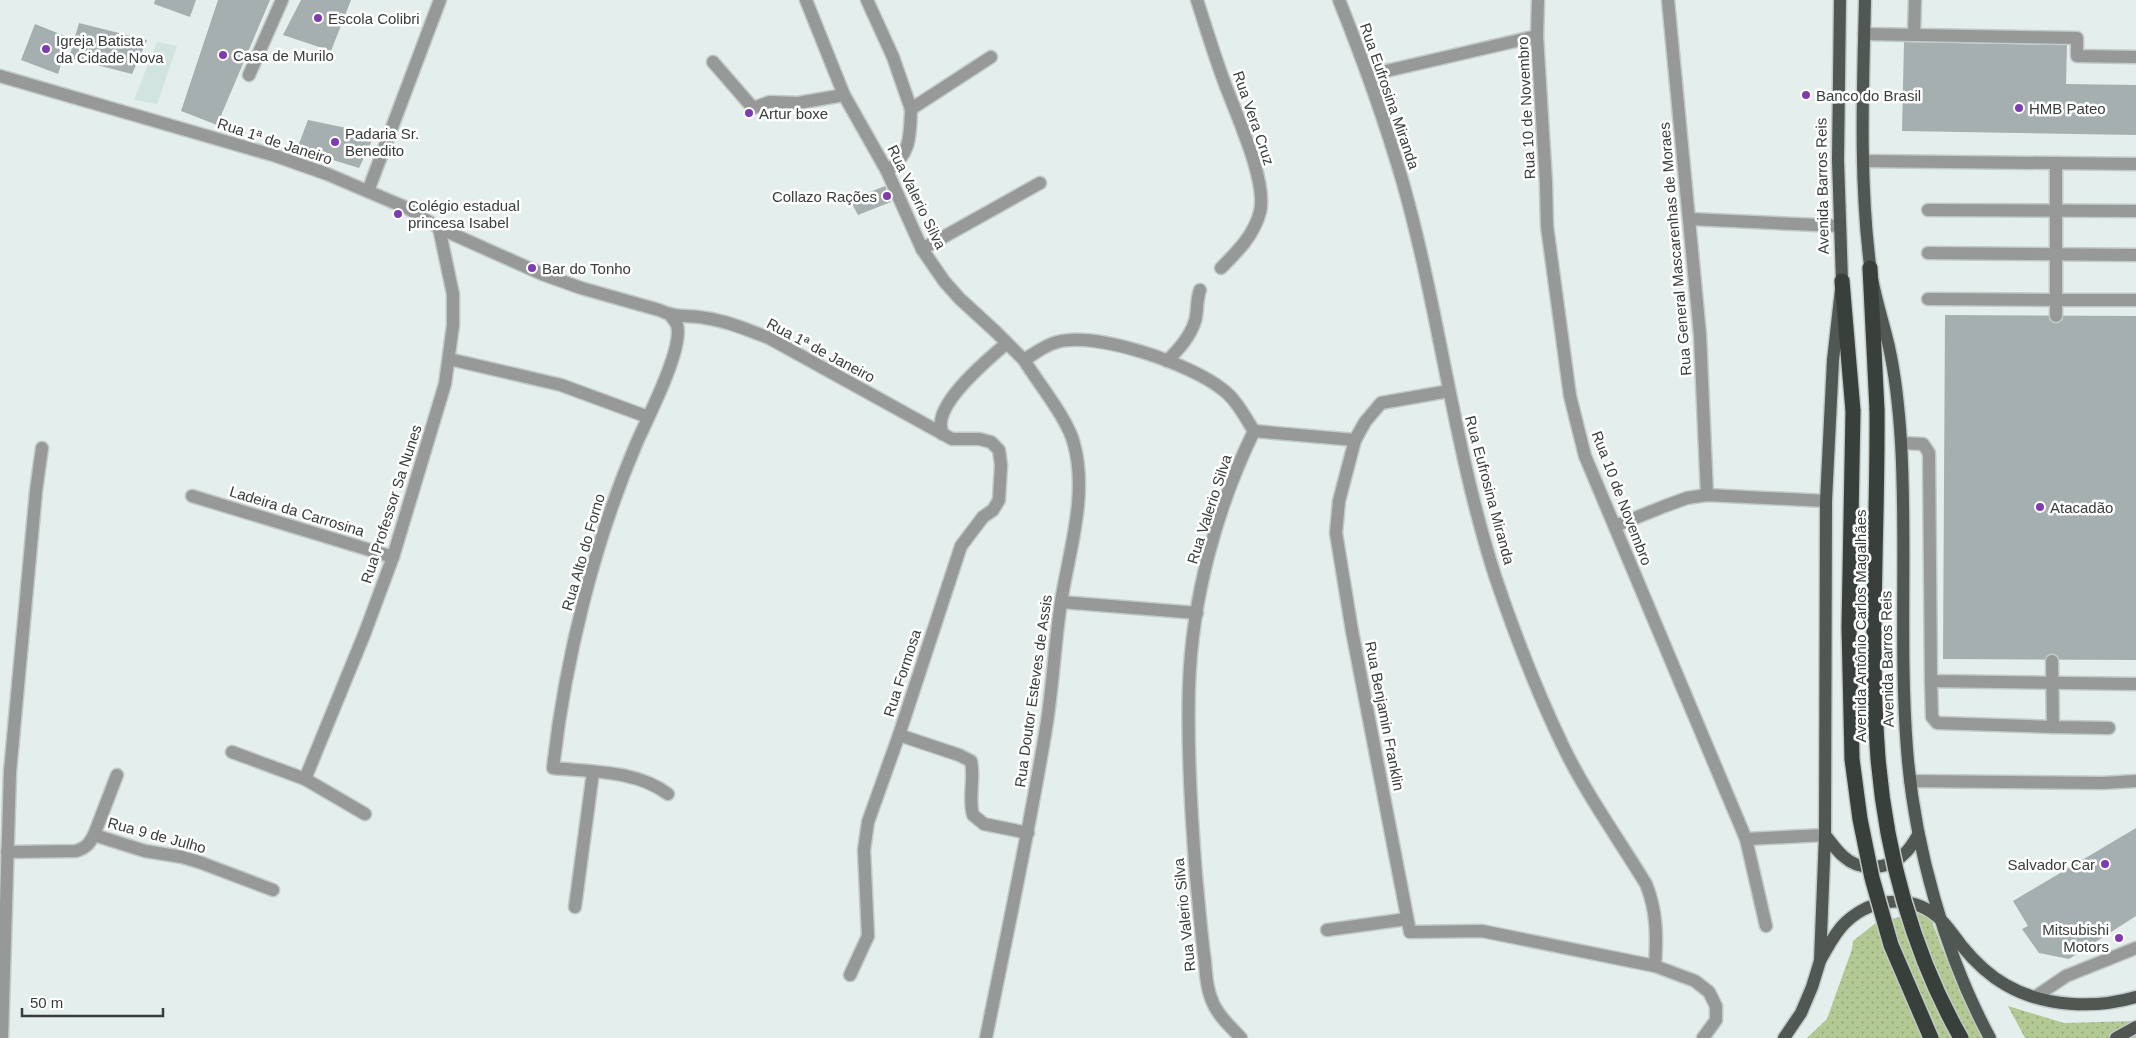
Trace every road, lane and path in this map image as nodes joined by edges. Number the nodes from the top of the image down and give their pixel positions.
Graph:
1 (282, 0) edge
2 (440, 0) edge
3 (806, 0) edge
4 (867, 0) edge
5 (1197, 0) edge
6 (1340, 0) edge
7 (1538, 0) edge
8 (1668, 0) edge
9 (1840, 0) edge
10 (1865, 0) edge
11 (1915, 0) edge
12 (1864, 34) junction
13 (1538, 36) junction
14 (1914, 36) junction
15 (2136, 57) edge
16 (991, 58) dead end
17 (713, 62) dead end
18 (249, 75) dead end
19 (1369, 75) junction
20 (0, 76) edge
21 (844, 95) junction
22 (911, 109) junction
23 (1864, 162) junction
24 (2056, 163) junction
25 (2136, 164) edge
26 (887, 171) junction
27 (1040, 184) dead end
28 (368, 191) junction
29 (1928, 210) dead end
30 (2056, 211) junction
31 (2136, 211) edge
32 (1690, 219) junction
33 (1839, 226) junction
34 (439, 228) junction
35 (922, 249) junction
36 (1928, 253) dead end
37 (2056, 254) junction
38 (2136, 254) edge
39 (1221, 268) dead end
40 (1870, 268) junction
41 (1842, 280) junction
42 (1200, 290) dead end
43 (1928, 299) dead end
44 (2056, 300) junction
45 (2136, 300) edge
46 (671, 316) junction
47 (2056, 316) dead end
48 (1006, 343) junction
49 (449, 359) junction
50 (1024, 360) junction
51 (1168, 361) junction
52 (1449, 392) junction
53 (1877, 410) joint
54 (1853, 411) joint
55 (648, 417) junction
56 (1254, 431) junction
57 (942, 434) junction
58 (1355, 440) junction
59 (1901, 443) junction
60 (42, 448) dead end
61 (1707, 495) junction
62 (192, 496) dead end
63 (1826, 501) junction
64 (1615, 526) junction
65 (394, 557) junction
66 (1062, 602) junction
67 (1197, 613) junction
68 (2052, 662) dead end
69 (1931, 681) junction
70 (2053, 684) junction
71 (2136, 684) edge
72 (2053, 727) junction
73 (2110, 728) dead end
74 (899, 735) junction
75 (232, 752) dead end
76 (593, 772) junction
77 (117, 775) dead end
78 (304, 779) junction
79 (1910, 781) junction
80 (2136, 781) edge
81 (668, 794) dead end
82 (365, 814) dead end
83 (1028, 833) junction
84 (94, 835) junction
85 (1825, 835) junction
86 (1918, 836) junction
87 (1746, 839) junction
88 (7, 852) junction
89 (272, 890) dead end
90 (575, 907) dead end
91 (1407, 919) junction
92 (1942, 921) junction
93 (1766, 926) dead end
94 (1327, 930) dead end
95 (2136, 948) edge
96 (1820, 962) junction
97 (1655, 966) junction
98 (850, 975) dead end
99 (2035, 997) junction
100 (2136, 997) edge
101 (2136, 1027) edge
102 (2, 1038) edge
103 (986, 1038) edge
104 (1241, 1038) edge
105 (1703, 1038) edge
106 (1784, 1038) edge
107 (1931, 1038) edge
108 (1961, 1038) edge
109 (1990, 1038) edge
110 (2116, 1038) edge

1 - 18 street
2 - 28 street
3 - 21 street, Rua Valerio Silva
4 - 22 street
5 - 39 street, Rua Vera Cruz
6 - 19 street, Rua Eufrosina Miranda
7 - 13 street, Rua 10 de Novembro
8 - 32 street, Rua General Mascarenhas de Moraes
9 - 33 main road, Avenida Barros Reis
10 - 12 main road, Avenida Barros Reis
11 - 14 street
12 - 14 street
12 - 23 main road, Avenida Barros Reis
13 - 19 street
13 - 64 street, Rua 10 de Novembro
14 - 15 street
16 - 22 street
17 - 21 street
19 - 52 street, Rua Eufrosina Miranda
20 - 28 street, Rua 1ª de Janeiro
21 - 26 street, Rua Valerio Silva
22 - 26 street
23 - 24 street
23 - 40 main road, Avenida Barros Reis
24 - 25 street
24 - 30 street
26 - 35 street, Rua Valerio Silva
27 - 35 street
28 - 34 street, Rua 1ª de Janeiro
29 - 30 street
30 - 31 street
30 - 37 street
32 - 33 street
32 - 61 street, Rua General Mascarenhas de Moraes
33 - 41 main road, Avenida Barros Reis
34 - 46 street, Rua 1ª de Janeiro
34 - 49 street, Rua Professor Sa Nunes
35 - 48 street, Rua Valerio Silva
36 - 37 street
37 - 38 street
37 - 44 street
40 - 53 highway, Avenida Barros Reis
40 - 59 main road, Avenida Barros Reis
41 - 54 highway, Avenida Barros Reis
41 - 63 main road, Avenida Barros Reis
42 - 51 street
43 - 44 street
44 - 45 street
44 - 47 street
46 - 55 street, Rua Alto do Forno
46 - 57 street, Rua 1ª de Janeiro
48 - 50 street, Rua Valerio Silva
48 - 57 street
49 - 55 street
49 - 65 street, Rua Professor Sa Nunes
50 - 51 street
50 - 66 street, Rua Doutor Esteves de Assis
51 - 56 street
52 - 58 street, Rua Benjamin Franklin
52 - 97 street, Rua Eufrosina Miranda
53 - 108 highway, Avenida Antônio Carlos Magalhães, bridge
54 - 107 highway, Avenida Antônio Carlos Magalhães, bridge
55 - 76 street, Rua Alto do Forno
56 - 58 street
56 - 67 street, Rua Valerio Silva
57 - 74 street, Rua Formosa
58 - 91 street, Rua Benjamin Franklin
59 - 69 street
59 - 79 main road, Avenida Barros Reis
60 - 88 street
61 - 63 street
61 - 64 street
62 - 65 street, Ladeira da Carrosina
63 - 85 main road, Avenida Barros Reis
64 - 87 street, Rua 10 de Novembro
65 - 78 street, Rua Professor Sa Nunes
66 - 67 street
66 - 83 street, Rua Doutor Esteves de Assis
67 - 104 street, Rua Valerio Silva
68 - 70 street
69 - 70 street
69 - 72 street
70 - 71 street
70 - 72 street
72 - 73 street
74 - 83 street
74 - 98 street, Rua Formosa
75 - 78 street
76 - 81 street, Rua Alto do Forno
76 - 90 street
77 - 84 street
78 - 82 street
79 - 80 street
79 - 86 main road, Avenida Barros Reis
83 - 103 street, Rua Doutor Esteves de Assis
84 - 88 street, Rua 9 de Julho
84 - 89 street, Rua 9 de Julho
85 - 86 main road
85 - 87 street
85 - 96 main road, Avenida Barros Reis
86 - 92 main road, Avenida Barros Reis
87 - 93 street, Rua 10 de Novembro
88 - 102 street
91 - 94 street
91 - 97 street
92 - 96 main road
92 - 99 main road
92 - 109 main road, Avenida Barros Reis
95 - 99 street
96 - 106 main road, Avenida Barros Reis
97 - 105 street
99 - 100 main road
101 - 110 main road

